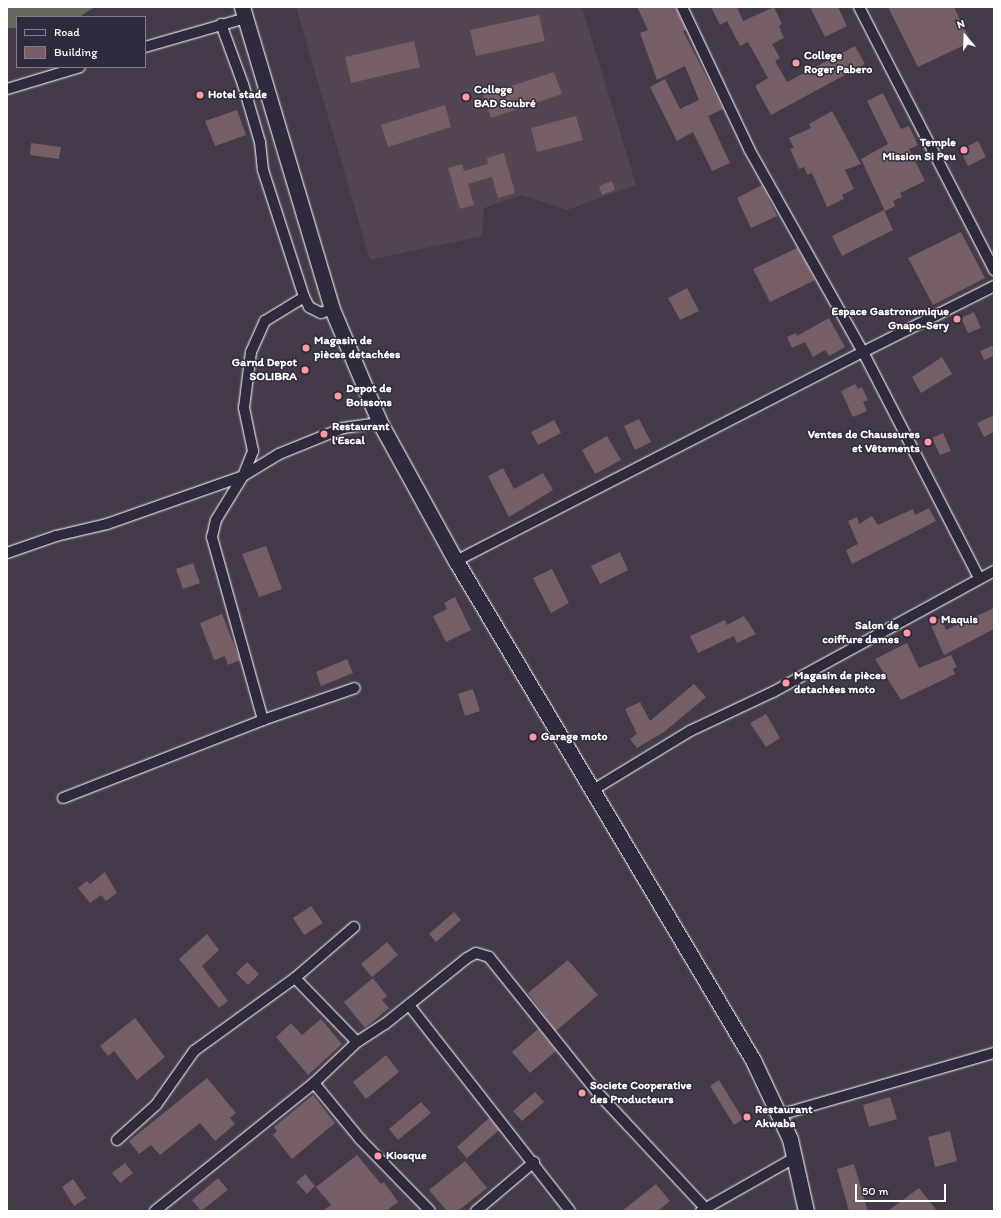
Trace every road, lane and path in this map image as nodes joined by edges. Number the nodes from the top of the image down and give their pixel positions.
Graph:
1 (682, 7) edge
2 (859, 7) edge
3 (244, 13) edge
4 (221, 24) junction
5 (146, 47) edge
6 (77, 68) edge
7 (7, 89) edge
8 (994, 270) edge
9 (994, 286) edge
10 (304, 297) junction
11 (332, 309) junction
12 (863, 352) junction
13 (380, 423) junction
14 (243, 476) junction
15 (7, 553) edge
16 (456, 561) junction
17 (994, 570) edge
18 (979, 578) junction
19 (355, 688) dead end
20 (263, 720) junction
21 (593, 790) junction
22 (64, 798) dead end
23 (354, 927) dead end
24 (295, 978) junction
25 (409, 1005) junction
26 (357, 1042) junction
27 (994, 1052) edge
28 (314, 1083) junction
29 (780, 1115) junction
30 (117, 1140) dead end
31 (796, 1157) junction
32 (534, 1162) junction
33 (703, 1210) edge
34 (155, 1211) edge
35 (430, 1211) edge
36 (476, 1211) edge
37 (570, 1211) edge
38 (806, 1211) edge

1 - 12 street
2 - 8 street
3 - 4 street
3 - 11 main road
4 - 5 street
4 - 10 street
6 - 7 street
9 - 12 street
10 - 11 street
10 - 14 street
11 - 13 main road
12 - 16 street
12 - 18 street
13 - 14 street
13 - 16 main road
14 - 15 street
14 - 20 street
16 - 21 main road
17 - 18 street
18 - 21 street
19 - 20 street
20 - 22 street
21 - 29 main road
23 - 24 street
24 - 26 street
24 - 30 street
25 - 26 street
25 - 32 street
25 - 33 street
26 - 28 street
27 - 29 street
28 - 34 street
28 - 35 street
29 - 31 main road
31 - 33 street
31 - 38 main road
32 - 36 street
32 - 37 street

